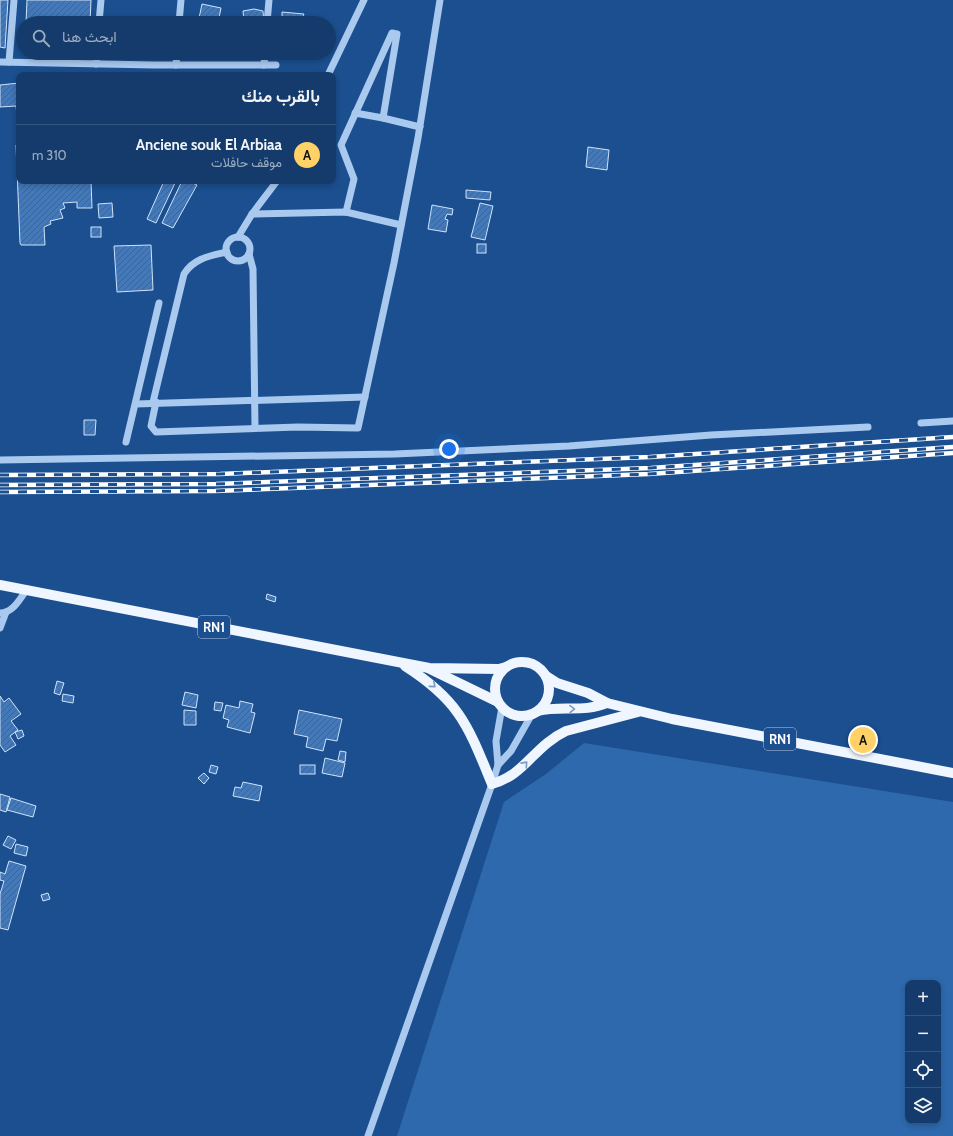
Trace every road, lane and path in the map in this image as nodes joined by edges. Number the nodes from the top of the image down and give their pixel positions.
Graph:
1 (14, 0) edge
2 (100, 0) edge
3 (181, 0) edge
4 (269, 0) edge
5 (364, 0) edge
6 (440, 0) edge
7 (99, 16) edge
8 (180, 16) edge
9 (268, 16) edge
10 (336, 58) edge
11 (96, 60) edge
12 (176, 60) edge
13 (264, 60) edge
14 (335, 60) edge
15 (0, 62) edge
16 (9, 62) junction
17 (96, 64) junction
18 (176, 65) junction
19 (264, 65) junction
20 (276, 65) dead end
21 (329, 72) edge
22 (355, 113) junction
23 (383, 118) junction
24 (420, 127) junction
25 (275, 184) edge
26 (346, 212) junction
27 (252, 214) junction
28 (401, 225) junction
29 (238, 237) junction
30 (227, 252) junction
31 (249, 254) junction
32 (159, 303) dead end
33 (365, 397) junction
34 (254, 400) junction
35 (155, 402) junction
36 (136, 404) junction
37 (953, 421) edge
38 (922, 423) dead end
39 (868, 427) dead end
40 (255, 428) junction
41 (126, 442) dead end
42 (0, 460) edge
43 (0, 585) edge
44 (27, 589) junction
45 (3, 613) edge
46 (0, 628) edge
47 (401, 663) junction
48 (506, 667) junction
49 (429, 668) junction
50 (546, 676) junction
51 (607, 703) junction
52 (500, 704) junction
53 (640, 711) junction
54 (535, 712) junction
55 (498, 765) junction
56 (953, 772) edge
57 (492, 784) junction
58 (368, 1136) edge

1 - 16 street
2 - 7 street
3 - 8 street
4 - 9 street
5 - 10 street
6 - 24 street
11 - 17 street
12 - 18 street
13 - 19 street
14 - 21 street
15 - 16 street
16 - 17 street
17 - 18 street
18 - 19 street
19 - 20 street
22 - 23 street
22 - 23 street
22 - 26 street
23 - 24 street
24 - 28 street
25 - 27 street
26 - 27 street
26 - 28 street
27 - 29 street
28 - 33 street
29 - 30 street
29 - 31 street
30 - 31 street
30 - 35 street
31 - 34 street
32 - 36 street
33 - 34 street
33 - 40 street
34 - 35 street
34 - 40 street
35 - 36 street
35 - 40 street
36 - 41 street
37 - 38 street
39 - 42 street
43 - 44 main road, RN1
44 - 45 street
44 - 47 main road, RN1
45 - 46 street
47 - 49 main road, RN1
47 -> 57 main road
48 - 49 main road, RN1
48 - 50 main road
48 - 52 main road
49 - 52 main road, RN1
50 - 51 main road, RN1
50 - 54 main road
51 - 53 main road, RN1
54 -> 51 main road, RN1
52 - 54 main road
52 - 55 street
53 - 56 main road, RN1
57 -> 53 main road
54 - 55 street
55 - 57 street
57 - 58 street

